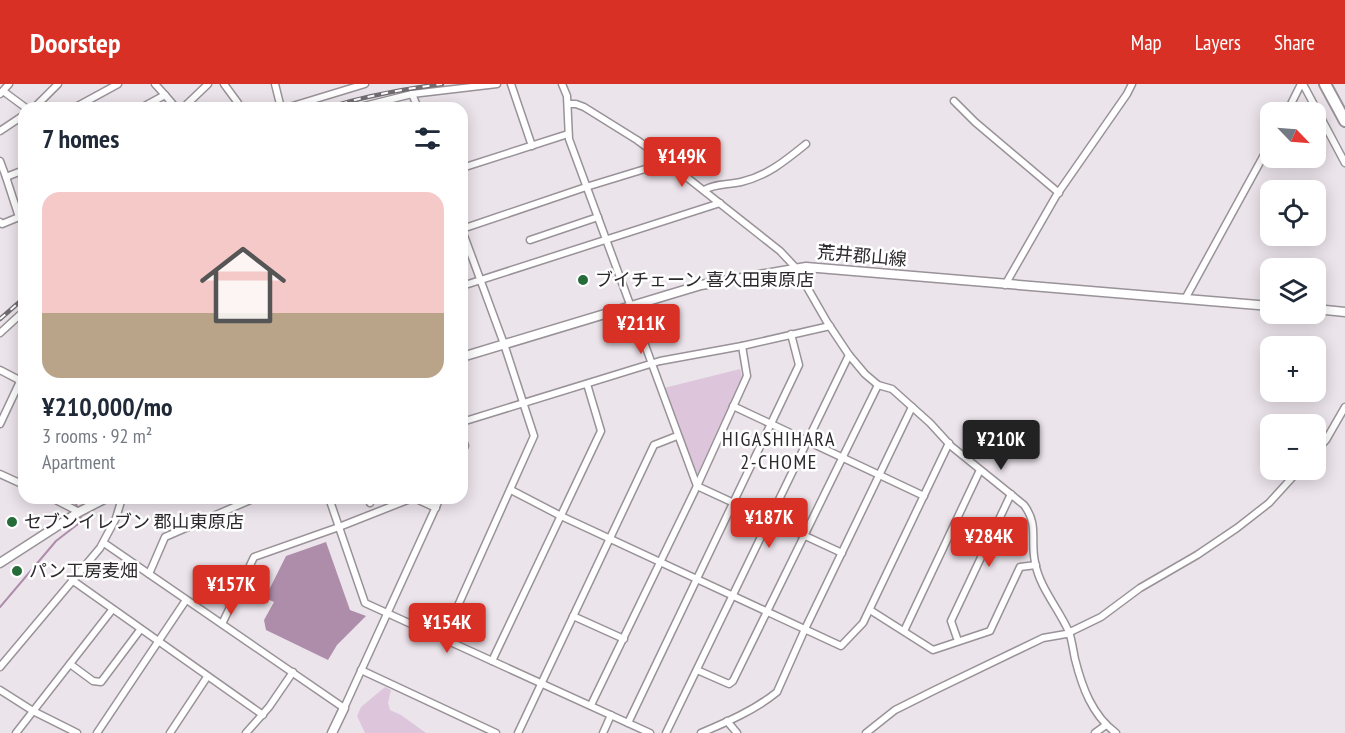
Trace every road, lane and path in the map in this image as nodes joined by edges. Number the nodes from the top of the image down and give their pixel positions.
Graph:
1 (9, 84) edge
2 (58, 84) edge
3 (118, 84) edge
4 (155, 84) edge
5 (208, 84) edge
6 (224, 84) edge
7 (275, 84) edge
8 (365, 84) edge
9 (497, 84) edge
10 (511, 84) edge
11 (562, 84) edge
12 (1132, 84) edge
13 (1302, 84) edge
14 (1325, 84) edge
15 (1332, 84) edge
16 (1, 93) edge
17 (412, 94) junction
18 (165, 95) junction
19 (954, 101) dead end
20 (40, 102) edge
21 (85, 102) edge
22 (152, 102) edge
23 (171, 102) edge
24 (189, 102) edge
25 (237, 102) edge
26 (280, 102) edge
27 (306, 102) edge
28 (380, 102) edge
29 (415, 102) edge
30 (1292, 102) edge
31 (18, 103) edge
32 (568, 104) junction
33 (1345, 111) edge
34 (18, 120) edge
35 (1345, 121) edge
36 (0, 131) edge
37 (568, 134) junction
38 (806, 144) dead end
39 (532, 146) junction
40 (0, 161) edge
41 (668, 162) junction
42 (1260, 162) edge
43 (1345, 163) edge
44 (468, 166) edge
45 (18, 172) edge
46 (6, 177) junction
47 (586, 187) junction
48 (704, 190) junction
49 (1059, 193) junction
50 (720, 203) junction
51 (18, 214) edge
52 (18, 217) edge
53 (598, 217) junction
54 (0, 222) edge
55 (468, 227) edge
56 (530, 240) dead end
57 (607, 240) junction
58 (468, 247) edge
59 (796, 268) junction
60 (479, 281) junction
61 (468, 284) edge
62 (1005, 285) junction
63 (1185, 299) junction
64 (629, 305) junction
65 (1260, 305) edge
66 (1326, 310) edge
67 (1345, 312) edge
68 (18, 316) edge
69 (830, 326) junction
70 (0, 333) edge
71 (791, 334) junction
72 (504, 344) junction
73 (742, 346) junction
74 (468, 355) edge
75 (849, 355) junction
76 (651, 364) junction
77 (0, 370) edge
78 (18, 379) edge
79 (587, 384) junction
80 (878, 385) junction
81 (18, 389) edge
82 (524, 404) junction
83 (733, 406) junction
84 (1345, 407) edge
85 (912, 408) junction
86 (468, 420) edge
87 (0, 424) edge
88 (771, 424) junction
89 (677, 436) junction
90 (1326, 440) edge
91 (807, 441) junction
92 (949, 443) junction
93 (843, 459) junction
94 (980, 470) junction
95 (3, 475) edge
96 (880, 476) junction
97 (1290, 480) edge
98 (0, 482) edge
99 (18, 482) edge
100 (697, 486) junction
101 (511, 490) junction
102 (1011, 494) junction
103 (924, 496) junction
104 (734, 502) junction
105 (64, 504) edge
106 (94, 504) edge
107 (120, 504) edge
108 (241, 504) edge
109 (331, 504) edge
110 (395, 504) edge
111 (427, 504) edge
112 (438, 504) edge
113 (436, 508) junction
114 (79, 512) junction
115 (561, 516) junction
116 (770, 519) junction
117 (339, 527) junction
118 (806, 536) junction
119 (610, 538) junction
120 (104, 543) junction
121 (842, 552) junction
122 (661, 562) junction
123 (0, 563) edge
124 (1036, 565) junction
125 (149, 574) junction
126 (698, 579) junction
127 (72, 580) junction
128 (733, 595) junction
129 (186, 600) junction
130 (112, 610) junction
131 (870, 610) junction
132 (768, 612) junction
133 (388, 613) junction
134 (573, 616) junction
135 (222, 624) junction
136 (805, 629) junction
137 (140, 630) junction
138 (904, 632) junction
139 (1069, 633) junction
140 (443, 639) junction
141 (624, 639) junction
142 (158, 642) junction
143 (958, 642) junction
144 (492, 662) junction
145 (69, 664) junction
146 (0, 667) edge
147 (361, 670) junction
148 (697, 670) junction
149 (293, 672) junction
150 (207, 677) junction
151 (541, 684) junction
152 (0, 690) edge
153 (591, 705) junction
154 (344, 708) junction
155 (33, 711) junction
156 (262, 715) junction
157 (611, 715) junction
158 (727, 721) junction
159 (628, 723) junction
160 (1106, 725) junction
161 (484, 730) edge
162 (16, 733) edge
163 (77, 733) edge
164 (97, 733) edge
165 (170, 733) edge
166 (246, 733) edge
167 (332, 733) edge
168 (496, 733) edge
169 (518, 733) edge
170 (603, 733) edge
171 (650, 733) edge
172 (666, 733) edge
173 (700, 733) edge
174 (737, 733) edge
175 (866, 733) edge
176 (1095, 733) edge
177 (1116, 733) edge

1 - 16 street
2 - 20 street
3 - 21 street
4 - 18 street
5 - 24 street
6 - 25 street
7 - 26 street
8 - 27 street
9 - 17 street
10 - 39 street
11 - 32 street
12 - 49 street
13 - 30 street
13 - 43 street
14 - 35 highway
15 - 33 highway
16 - 31 street
17 - 28 street
17 - 29 street
18 - 22 street
18 - 23 street
19 - 49 street
32 - 37 street
32 - 41 street
34 - 36 street
37 - 39 street
37 - 47 street
38 - 48 street
39 - 44 street
40 - 46 street
41 - 47 street
41 - 48 street
42 - 63 street
45 - 46 street
46 - 51 street
47 - 53 street
47 - 55 street
48 - 50 street
49 - 62 street
50 - 57 street
50 - 59 street
52 - 54 street
53 - 56 street
53 - 57 street
57 - 60 street
57 - 64 street
58 - 60 street
59 - 62 main road, 荒井郡山線
59 - 64 main road, 荒井郡山線
59 - 69 street
60 - 61 street
60 - 72 street
62 - 63 main road, 荒井郡山線
63 - 65 main road, 荒井郡山線
64 - 72 main road, 荒井郡山線
64 - 76 street
66 - 67 main road
68 - 70 street
69 - 71 street
69 - 75 street
71 - 73 street
71 - 88 street
72 - 74 main road, 荒井郡山線
72 - 82 street
73 - 76 street
73 - 83 street
75 - 80 street
75 - 91 street
76 - 79 street
76 - 89 street
77 - 78 street
79 - 82 street
79 - 115 street
80 - 85 street
80 - 93 street
81 - 87 street
82 - 86 street
82 - 101 street
83 - 88 street
83 - 100 street
84 - 90 street
85 - 92 street
85 - 96 street
88 - 91 street
88 - 104 street
89 - 100 street
89 - 119 street
91 - 93 street
91 - 116 street
92 - 94 street
92 - 103 street
93 - 96 street
93 - 118 street
94 - 102 street
94 - 138 street
95 - 98 street
95 - 99 street
96 - 103 street
96 - 121 street
97 - 139 street
100 - 104 street
100 - 122 street
101 - 115 street
101 - 140 street
102 - 124 street
102 - 143 street
103 - 131 street
104 - 116 street
104 - 126 street
105 - 114 street
106 - 114 main road
107 - 120 street
108 - 125 street
109 - 117 street
110 - 117 street
111 - 113 street
112 - 113 street
113 - 133 street
114 - 123 main road
115 - 119 street
115 - 144 street
116 - 118 street
116 - 128 street
117 - 133 street
117 - 135 street
118 - 121 street
118 - 132 street
119 - 122 street
119 - 134 street
120 - 125 street
120 - 127 street
121 - 136 street
122 - 126 street
122 - 141 street
124 - 139 street
124 - 143 street
125 - 129 street
126 - 128 street
126 - 159 street
127 - 130 street
127 - 146 street
128 - 132 street
128 - 148 street
129 - 135 street
129 - 142 street
130 - 137 street
130 - 145 street
131 - 136 street
131 - 138 street
132 - 136 street
132 - 148 street
133 - 140 street
133 - 147 street
134 - 141 street
134 - 151 street
135 - 149 street
136 - 158 street
137 - 142 street
137 - 145 street
138 - 143 street
139 - 160 street
139 - 175 street
140 - 144 street
141 - 153 street
142 - 150 street
142 - 164 street
144 - 151 street
145 - 155 street
147 - 154 street
147 - 161 street
148 - 172 street
149 - 154 street
149 - 156 street
150 - 156 street
150 - 165 street
151 - 153 street
151 - 169 street
152 - 155 street
153 - 157 street
154 - 167 main road
155 - 162 street
155 - 163 street
156 - 166 street
157 - 159 street
157 - 170 street
158 - 173 street
158 - 174 street
159 - 171 street
160 - 176 street
160 - 177 street
161 - 168 street

